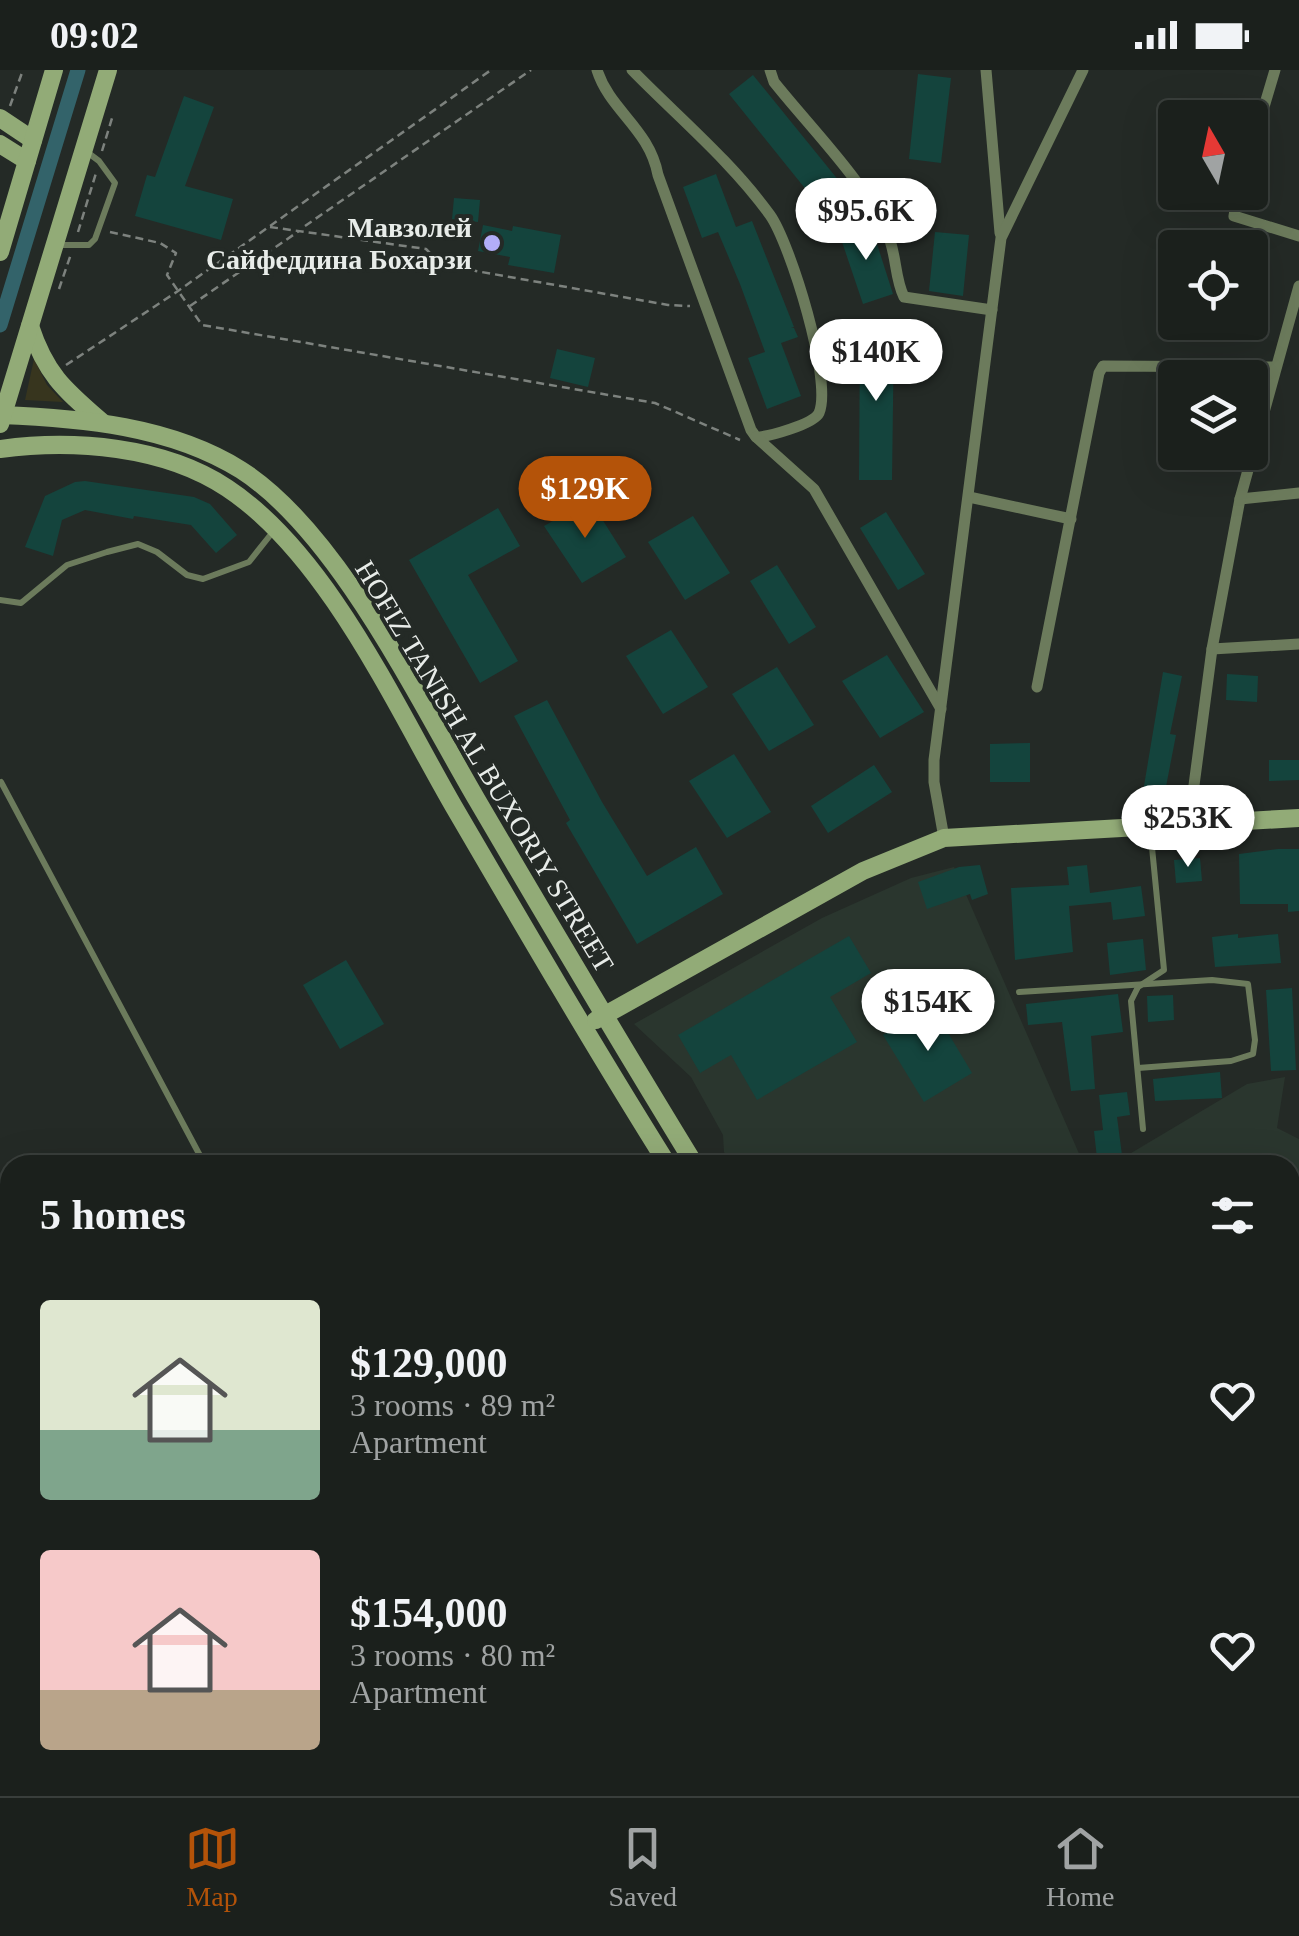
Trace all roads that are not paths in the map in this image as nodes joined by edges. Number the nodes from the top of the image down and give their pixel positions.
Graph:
1 (54, 70) edge
2 (108, 70) edge
3 (597, 70) edge
4 (632, 70) edge
5 (770, 70) edge
6 (977, 70) edge
7 (986, 70) edge
8 (1083, 70) edge
9 (1276, 70) edge
10 (1267, 100) edge
11 (0, 118) edge
12 (33, 140) junction
13 (0, 144) edge
14 (92, 155) junction
15 (27, 161) junction
16 (1233, 210) edge
17 (1299, 236) edge
18 (1001, 238) junction
19 (64, 245) junction
20 (0, 252) edge
21 (1299, 286) edge
22 (992, 310) junction
23 (30, 325) junction
24 (1276, 368) junction
25 (1, 418) edge
26 (103, 423) junction
27 (756, 437) junction
28 (0, 449) edge
29 (1299, 493) edge
30 (969, 498) junction
31 (1240, 499) junction
32 (1071, 518) junction
33 (276, 528) junction
34 (0, 600) edge
35 (1299, 644) edge
36 (1212, 650) junction
37 (1037, 687) dead end
38 (941, 710) junction
39 (1, 782) edge
40 (1299, 818) edge
41 (1189, 823) junction
42 (1150, 826) junction
43 (944, 838) junction
44 (1138, 986) junction
45 (1019, 992) dead end
46 (603, 1016) junction
47 (582, 1028) junction
48 (1138, 1068) junction
49 (1144, 1129) dead end
50 (200, 1155) edge
51 (662, 1155) edge
52 (689, 1155) edge

1 - 12 main road
2 - 14 main road
3 - 27 street
4 - 27 street
5 - 22 street
6 - 7 street
7 - 18 street
8 - 18 street
9 - 10 street
11 - 12 main road
12 - 15 main road
13 - 15 main road
14 - 19 main road
14 - 19 lane
15 - 20 main road
16 - 17 street
18 - 22 street
19 - 23 main road
21 - 24 street
22 - 30 street
23 - 25 main road
23 - 26 main road
24 - 31 street
24 - 32 street
25 - 26 main road, HOFIZ TANISH AL BUXORIY STREET
26 - 46 main road, HOFIZ TANISH AL BUXORIY STREET
27 - 38 street
28 - 33 main road, HOFIZ TANISH AL BUXORIY STREET
29 - 31 street
30 - 32 street
30 - 38 street
31 - 36 street
32 - 37 street
33 - 34 lane
33 - 47 main road, HOFIZ TANISH AL BUXORIY STREET
35 - 36 street
36 - 41 street
38 - 43 street
39 - 50 lane
40 - 41 main road
41 - 42 main road
42 - 43 main road
42 - 44 lane
43 - 46 main road
44 - 45 lane
44 - 48 lane
44 - 48 lane
46 - 47 main road
46 - 52 main road, HOFIZ TANISH AL BUXORIY STREET
47 - 51 main road, HOFIZ TANISH AL BUXORIY STREET
48 - 49 lane

